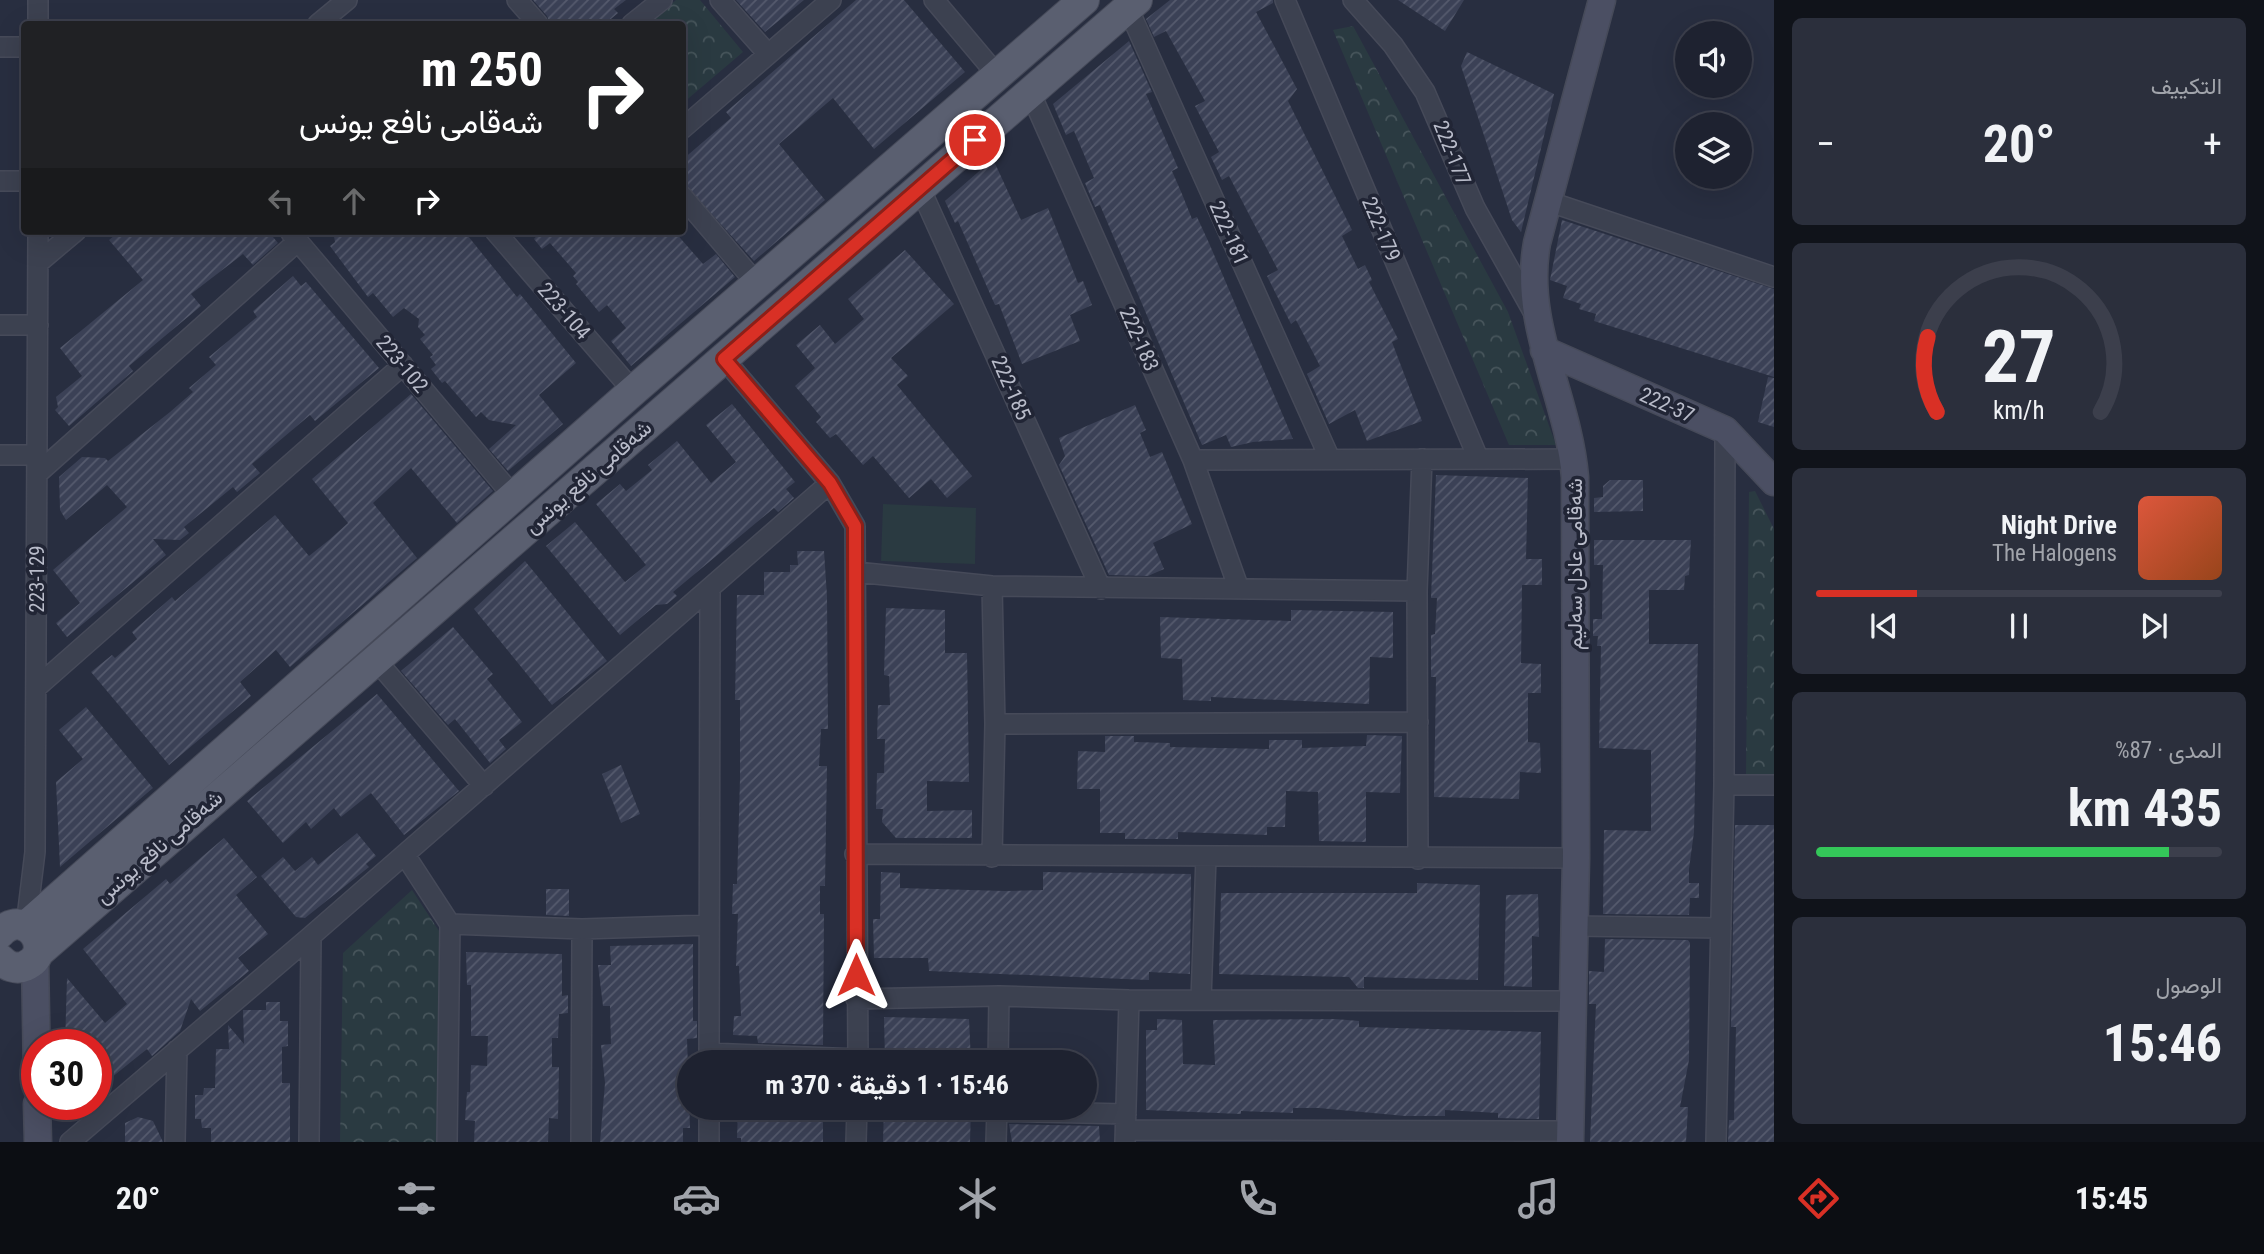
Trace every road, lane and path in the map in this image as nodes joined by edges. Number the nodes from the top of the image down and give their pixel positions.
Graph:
1 (38, 0) edge
2 (346, 0) edge
3 (517, 0) edge
4 (662, 0) edge
5 (720, 0) edge
6 (831, 0) edge
7 (934, 0) edge
8 (1084, 0) edge
9 (1285, 0) edge
10 (1353, 0) edge
11 (1602, 0) edge
12 (1132, 4) edge
13 (38, 21) edge
14 (322, 21) edge
15 (535, 21) edge
16 (636, 21) edge
17 (0, 47) edge
18 (21, 47) edge
19 (768, 54) junction
20 (998, 76) junction
21 (1030, 92) junction
22 (686, 126) edge
23 (0, 181) edge
24 (21, 181) edge
25 (920, 188) junction
26 (686, 201) edge
27 (1547, 201) junction
28 (838, 214) junction
29 (38, 235) edge
30 (71, 235) edge
31 (498, 235) edge
32 (293, 236) edge
33 (860, 240) junction
34 (38, 264) junction
35 (1774, 277) edge
36 (757, 284) junction
37 (1535, 316) junction
38 (0, 325) edge
39 (38, 325) junction
40 (1544, 350) junction
41 (724, 359) junction
42 (403, 365) junction
43 (633, 391) junction
44 (1725, 430) junction
45 (0, 455) edge
46 (1478, 458) junction
47 (1330, 459) junction
48 (1573, 459) junction
49 (1193, 460) junction
50 (1422, 460) junction
51 (37, 464) junction
52 (1773, 477) edge
53 (830, 483) junction
54 (514, 497) junction
55 (856, 572) junction
56 (992, 586) junction
57 (1101, 589) junction
58 (1239, 589) junction
59 (710, 590) junction
60 (1417, 592) junction
61 (375, 659) junction
62 (37, 687) junction
63 (1418, 722) junction
64 (995, 724) junction
65 (1724, 785) junction
66 (1774, 785) edge
67 (484, 786) junction
68 (855, 854) junction
69 (405, 855) junction
70 (992, 856) junction
71 (1206, 857) junction
72 (1576, 858) junction
73 (1418, 859) junction
74 (450, 924) junction
75 (709, 925) junction
76 (1575, 926) junction
77 (1721, 928) junction
78 (582, 929) junction
79 (311, 936) junction
80 (20, 950) edge
81 (0, 987) edge
82 (999, 996) junction
83 (856, 999) junction
84 (1129, 1000) junction
85 (1201, 1000) junction
86 (1573, 1001) junction
87 (31, 1029) edge
88 (177, 1050) junction
89 (709, 1050) edge
90 (858, 1050) edge
91 (998, 1050) edge
92 (37, 1120) edge
93 (709, 1120) edge
94 (857, 1120) edge
95 (997, 1120) edge
96 (1068, 1120) edge
97 (1126, 1129) edge
98 (1257, 1135) edge
99 (1570, 1136) edge
100 (38, 1142) edge
101 (69, 1142) edge
102 (175, 1142) edge
103 (309, 1142) edge
104 (447, 1142) edge
105 (581, 1142) edge
106 (709, 1142) edge
107 (856, 1142) edge
108 (996, 1142) edge
109 (1716, 1142) edge

1 - 13 street
2 - 14 street
3 - 15 street
4 - 16 street
5 - 19 street
6 - 19 street
7 - 20 street
8 - 20 main road, شەقامی نافع یونس
9 - 46 street, 222-179
10 - 37 street, 222-177
11 - 27 street, شەقامی عادل سەلیم
12 - 21 main road, شەقامی نافع یونس
12 - 47 street, 222-181
17 - 18 street
19 - 22 street
20 - 28 main road, شەقامی نافع یونس
21 - 25 main road, شەقامی نافع یونس
21 - 49 street, 222-183
23 - 24 street
25 - 33 main road, شەقامی نافع یونس
25 - 57 street, 222-185
26 - 36 street
27 - 35 street
27 - 37 street, شەقامی عادل سەلیم
28 - 33 main road
28 - 36 main road, شەقامی نافع یونس
29 - 34 street, 223-129
30 - 34 street
31 - 43 street, 223-104
32 - 42 street, 223-102
32 - 51 street
33 - 41 main road, شەقامی نافع یونس
34 - 39 street, 223-129
36 - 43 main road, شەقامی نافع یونس
37 - 40 street, شەقامی عادل سەلیم
38 - 39 street
39 - 51 street, 223-129
40 - 44 street, 222-37
40 - 48 street, شەقامی عادل سەلیم
41 - 53 street
41 - 61 main road, شەقامی نافع یونس
42 - 54 street, 223-102
42 - 62 street
43 - 54 main road, شەقامی نافع یونس
44 - 52 street, 222-37
44 - 65 street
45 - 51 street
46 - 48 street
46 - 50 street
47 - 49 street
47 - 50 street
48 - 72 street, شەقامی عادل سەلیم
49 - 58 street, 222-183
50 - 60 street
51 - 62 street, 223-129
53 - 55 street
53 - 59 street
54 - 80 main road, شەقامی نافع یونس
55 - 56 street
55 - 68 street
56 - 57 street
56 - 64 street
57 - 58 street
58 - 60 street
59 - 67 street
59 - 75 street
60 - 63 street
61 - 67 street
61 - 80 main road, شەقامی نافع یونس
62 - 80 street, 223-129
63 - 64 street
63 - 73 street
64 - 70 street
65 - 66 street
65 - 77 street
67 - 69 street
68 - 70 street
68 - 83 street
69 - 74 street
69 - 79 street
70 - 71 street
71 - 73 street
71 - 85 street
72 - 73 street
72 - 76 street, شەقامی عادل سەلیم
74 - 78 street
74 - 104 street
75 - 78 street
75 - 89 street
76 - 77 street
76 - 86 street, شەقامی عادل سەلیم
77 - 109 street
78 - 105 street
79 - 88 street
79 - 103 street
80 - 81 main road, شەقامی نافع یونس
80 - 87 street
82 - 83 street
82 - 84 street
82 - 91 street
83 - 90 street
84 - 85 street
84 - 97 street
85 - 86 street
86 - 99 street, شەقامی عادل سەلیم
88 - 101 street
88 - 102 street
92 - 100 street
93 - 106 street
94 - 107 street
95 - 108 street
96 - 97 street
97 - 98 street
98 - 99 street

